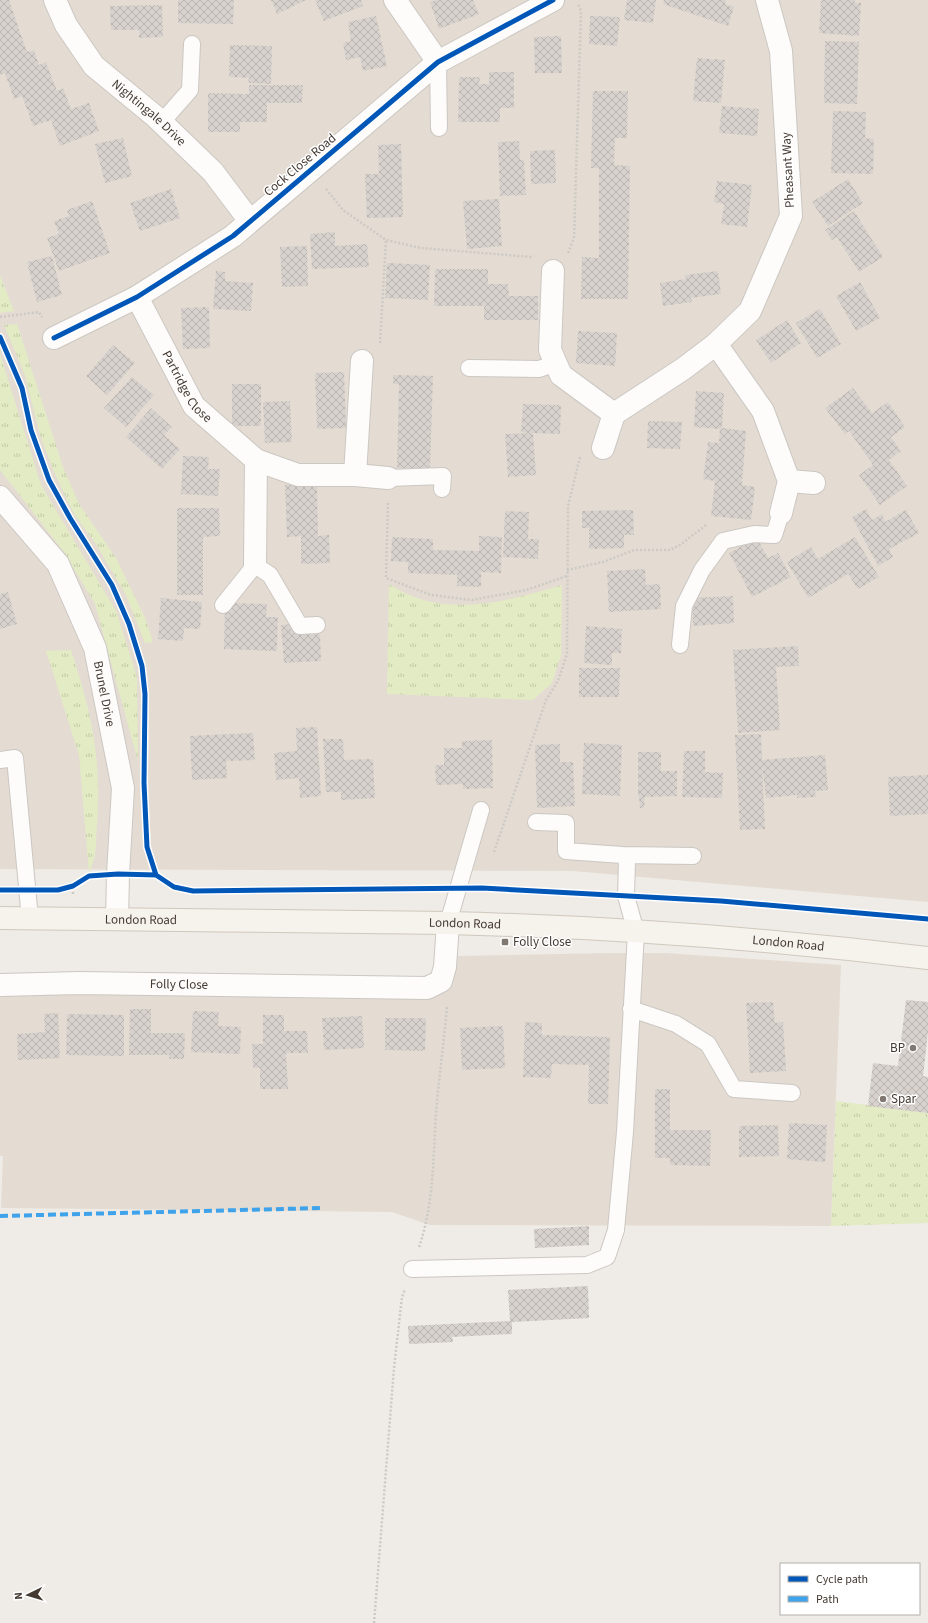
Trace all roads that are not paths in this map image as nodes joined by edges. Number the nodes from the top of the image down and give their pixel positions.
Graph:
1 (55, 0) edge
2 (396, 0) edge
3 (553, 0) edge
4 (767, 0) edge
5 (192, 44) dead end
6 (438, 62) junction
7 (161, 122) junction
8 (439, 128) dead end
9 (250, 221) junction
10 (553, 271) road end
11 (137, 297) junction
12 (54, 338) road end
13 (716, 344) junction
14 (362, 361) road end
15 (556, 363) junction
16 (469, 368) dead end
17 (614, 414) junction
18 (603, 448) road end
19 (256, 460) junction
20 (355, 475) junction
21 (388, 478) joint
22 (789, 481) junction
23 (814, 483) dead end
24 (442, 489) dead end
25 (0, 497) edge
26 (781, 514) joint
27 (255, 565) junction
28 (223, 605) dead end
29 (316, 625) dead end
30 (680, 645) dead end
31 (0, 760) edge
32 (480, 810) dead end
33 (536, 822) dead end
34 (622, 855) junction
35 (693, 856) dead end
36 (0, 918) edge
37 (30, 918) junction
38 (117, 919) junction
39 (448, 923) junction
40 (636, 932) junction
41 (928, 958) edge
42 (0, 985) edge
43 (631, 1009) junction
44 (792, 1093) dead end
45 (412, 1269) road end

1 - 7 street, Nightingale Drive
2 - 6 street
3 - 6 street, Cock Close Road
4 - 13 street, Pheasant Way
5 - 7 lane
6 - 8 lane
6 - 9 street, Cock Close Road
7 - 9 street, Nightingale Drive
9 - 11 street, Cock Close Road
10 - 15 street
11 - 12 street, Cock Close Road
11 - 19 street, Partridge Close
13 - 17 street, Pheasant Way
13 - 22 street
14 - 20 street
15 - 16 lane
15 - 17 street
17 - 18 street
19 - 20 street, Partridge Close
19 - 27 street
20 - 21 street, Partridge Close
21 - 24 lane
22 - 23 street
22 - 26 street
25 - 38 street, Brunel Drive
26 - 30 lane
27 - 28 lane
27 - 29 lane
31 - 37 lane
32 - 39 lane
33 - 34 lane
34 - 35 lane
34 - 40 lane
36 - 37 main road, London Road
37 - 38 main road, London Road
38 - 39 main road, London Road
39 - 40 main road, London Road
39 - 42 street, Folly Close
40 - 41 main road, London Road
40 - 43 lane
43 - 44 lane
43 - 45 lane

